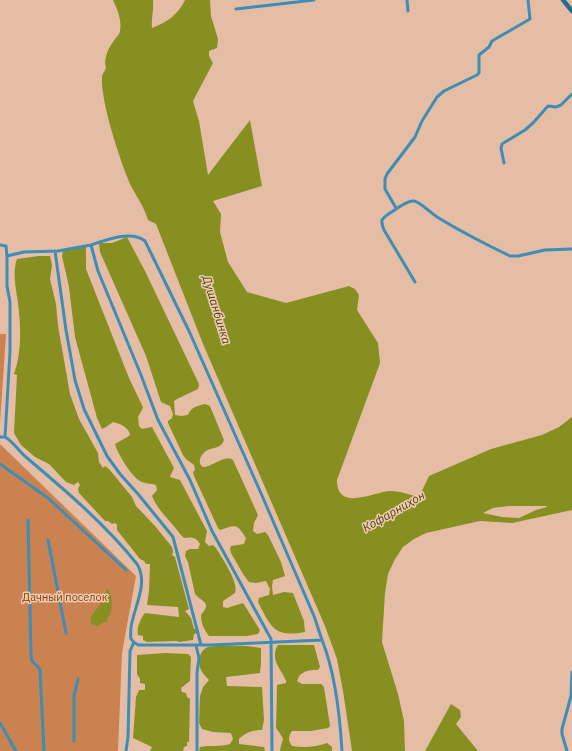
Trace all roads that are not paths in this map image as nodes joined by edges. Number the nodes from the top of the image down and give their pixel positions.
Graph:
1 (314, 0) edge
2 (407, 0) edge
3 (528, 0) edge
4 (563, 0) edge
5 (236, 9) dead end
6 (572, 10) edge
7 (408, 11) dead end
8 (572, 94) edge
9 (504, 163) dead end
10 (396, 208) junction
11 (0, 245) edge
12 (91, 245) junction
13 (572, 249) edge
14 (56, 251) junction
15 (7, 256) junction
16 (415, 282) dead end
17 (0, 437) edge
18 (5, 437) junction
19 (0, 464) edge
20 (28, 520) dead end
21 (48, 540) dead end
22 (126, 570) dead end
23 (66, 633) dead end
24 (322, 640) junction
25 (134, 642) junction
26 (271, 643) junction
27 (196, 645) junction
28 (201, 645) junction
29 (572, 672) edge
30 (78, 679) dead end
31 (0, 723) edge
32 (74, 741) dead end
33 (16, 751) edge
34 (44, 751) edge
35 (126, 751) edge
36 (197, 751) edge
37 (272, 751) edge
38 (342, 751) edge
39 (567, 751) edge

1 - 5 street
2 - 7 street
3 - 10 street
4 - 6 main road
8 - 9 street
10 - 13 street
10 - 16 street
11 - 15 street
12 - 14 street
12 - 24 street
12 - 26 street
14 - 15 street
14 - 28 street
15 - 18 street
17 - 18 street
18 - 25 street
19 - 22 street
20 - 34 street
21 - 23 street
24 - 26 street
24 - 38 street
25 - 27 street
25 - 35 street
26 - 28 street
26 - 37 street
27 - 28 street
27 - 36 street
29 - 39 street
30 - 32 street
31 - 33 street

